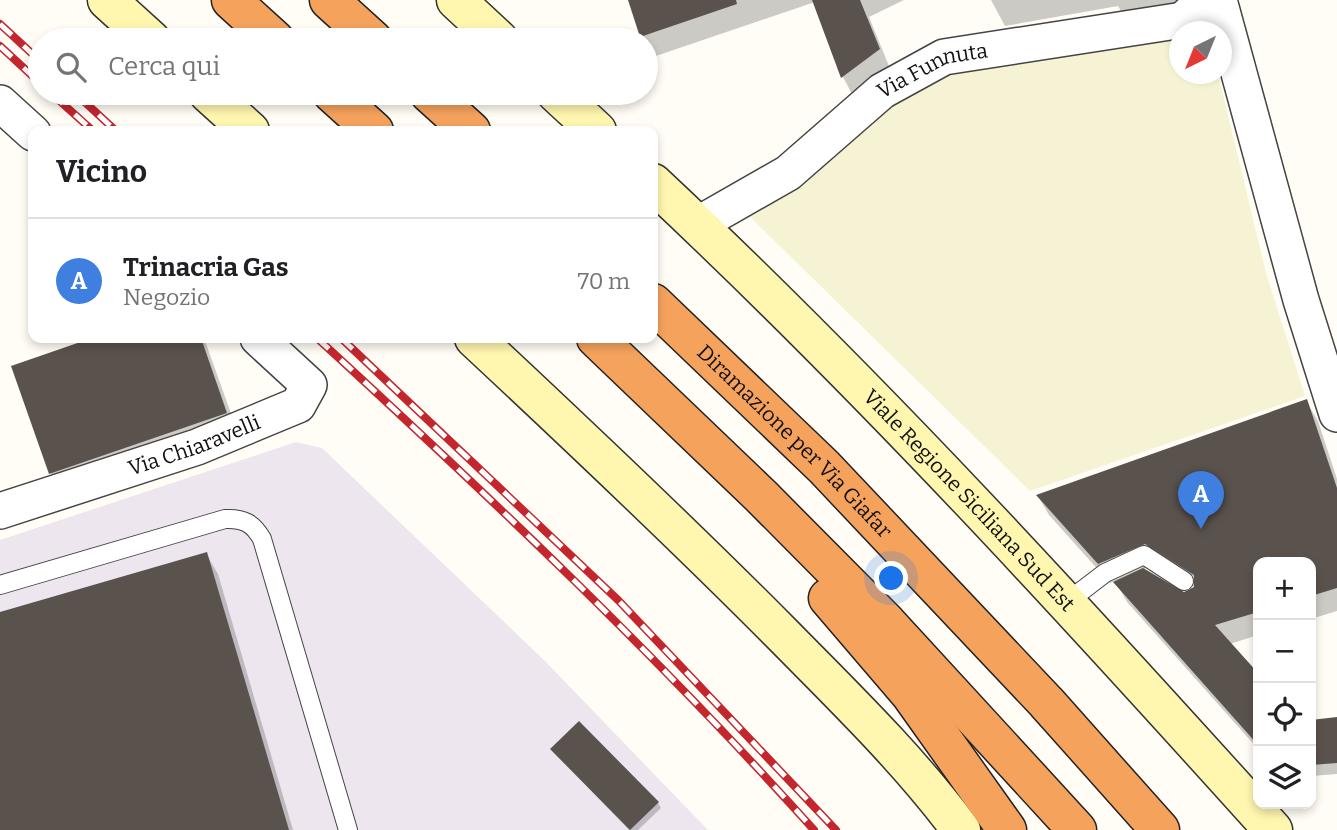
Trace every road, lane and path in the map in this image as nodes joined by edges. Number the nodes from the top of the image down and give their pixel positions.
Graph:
1 (107, 0) edge
2 (231, 0) edge
3 (329, 0) edge
4 (456, 0) edge
5 (1204, 0) edge
6 (1219, 0) edge
7 (138, 28) edge
8 (262, 28) edge
9 (360, 28) edge
10 (486, 28) edge
11 (0, 103) edge
12 (221, 105) edge
13 (345, 105) edge
14 (442, 105) edge
15 (569, 105) edge
16 (244, 126) edge
17 (368, 126) edge
18 (465, 126) edge
19 (592, 126) edge
20 (28, 128) edge
21 (658, 188) edge
22 (697, 225) junction
23 (658, 308) edge
24 (263, 343) edge
25 (479, 343) edge
26 (585, 343) edge
27 (601, 343) edge
28 (1337, 414) edge
29 (0, 511) edge
30 (1184, 581) dead end
31 (0, 585) edge
32 (1067, 602) junction
33 (348, 830) edge
34 (961, 830) edge
35 (1007, 830) edge
36 (1077, 830) edge
37 (1160, 830) edge
38 (1273, 830) edge

1 - 7 street
2 - 8 highway
3 - 9 highway
4 - 10 street
5 - 22 street, Via Funnuta
6 - 28 street
11 - 20 street
12 - 16 street
13 - 17 highway
14 - 18 highway
15 - 19 street
21 - 22 street, Viale Regione Siciliana Sud Est
22 - 32 street, Viale Regione Siciliana Sud Est
23 - 37 highway, Diramazione per Via Giafar
24 - 29 street, Via Chiaravelli
25 - 34 street
26 - 35 highway
27 - 36 highway
30 - 32 lane
31 - 33 lane
32 - 38 street, Viale Regione Siciliana Sud Est

